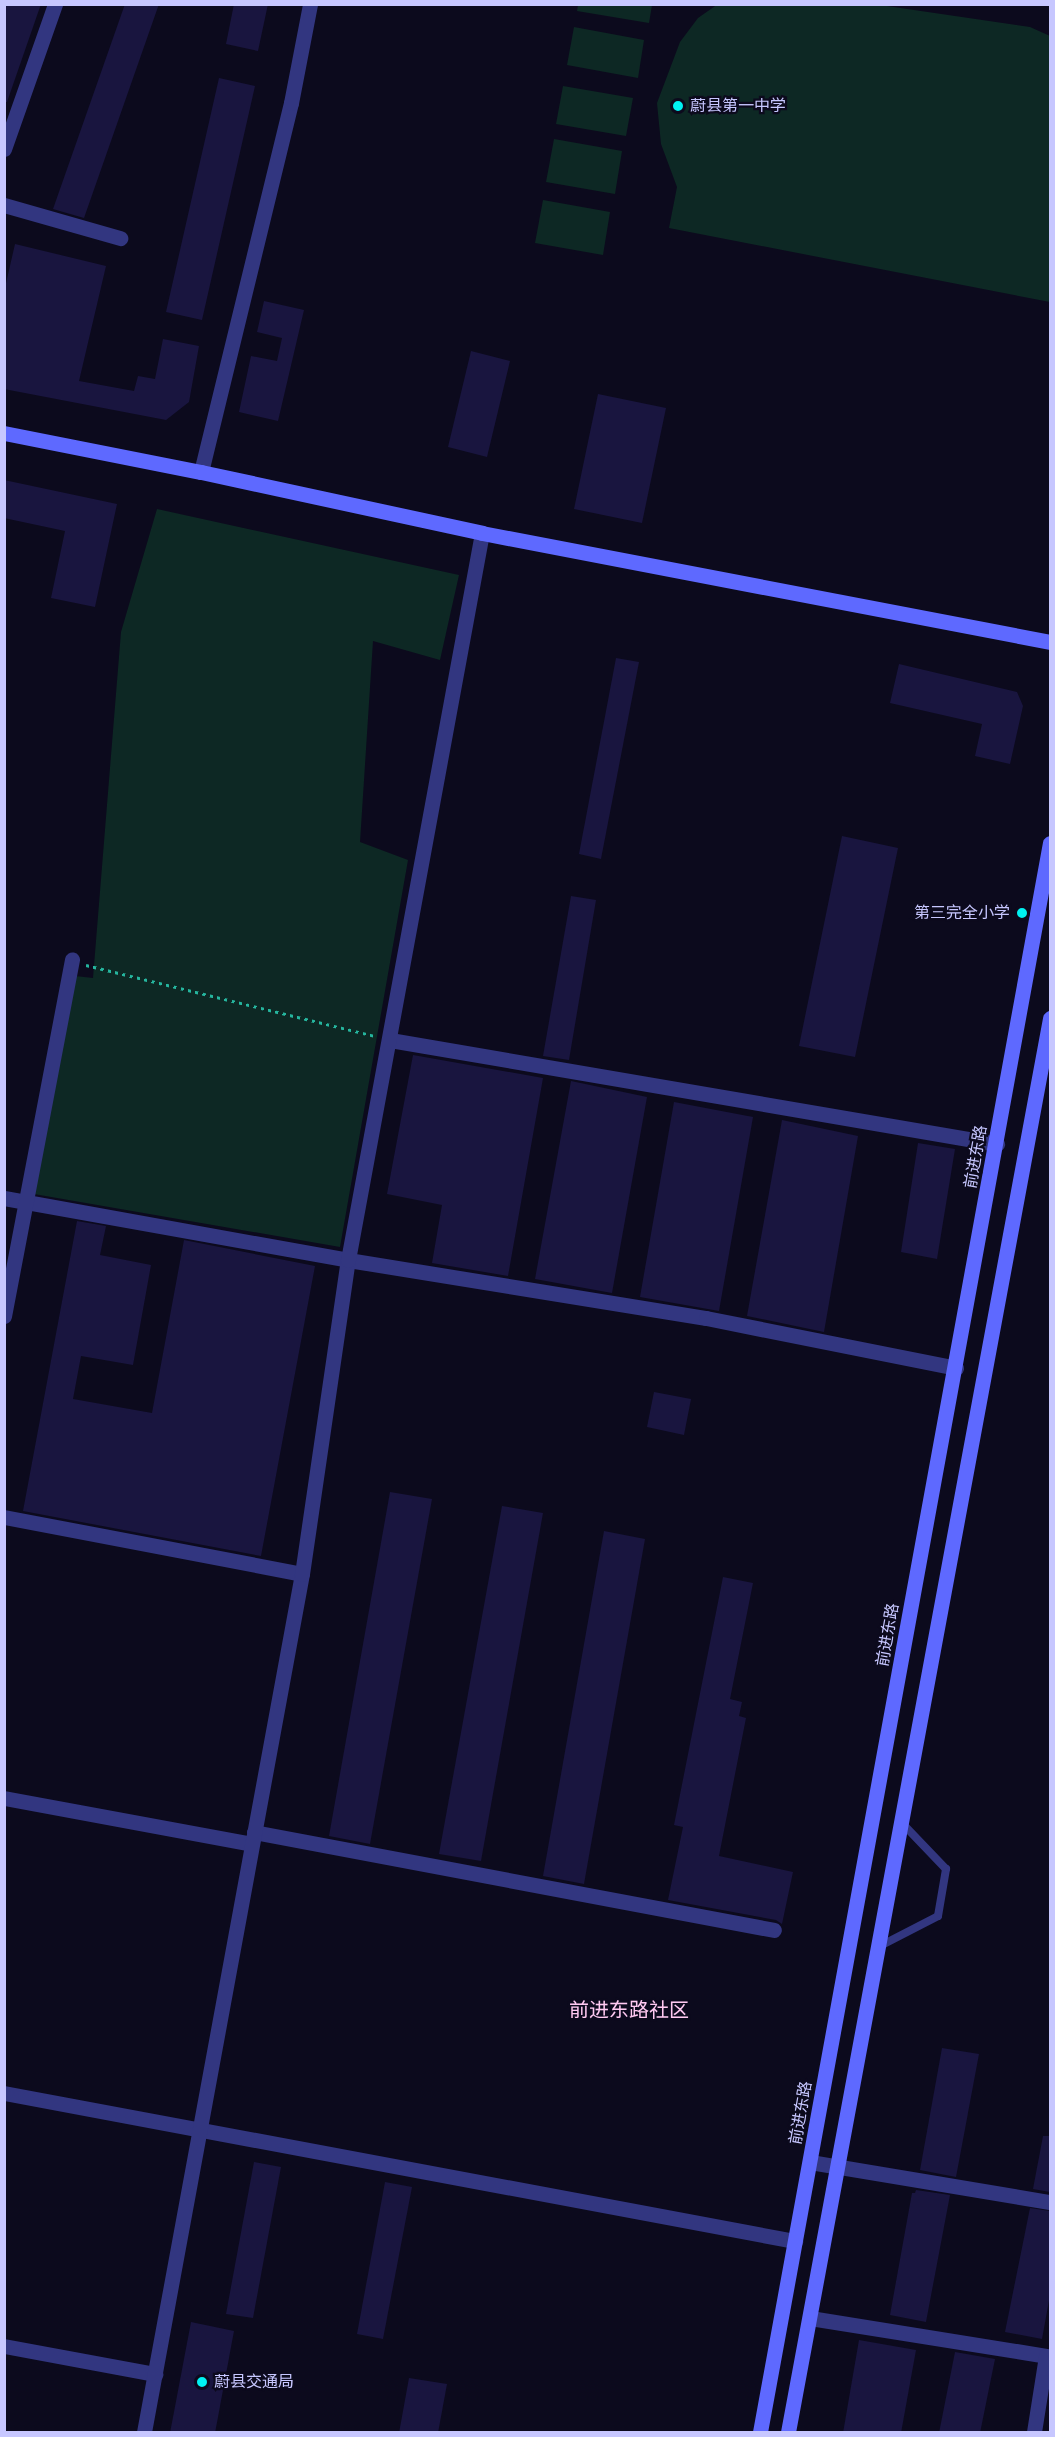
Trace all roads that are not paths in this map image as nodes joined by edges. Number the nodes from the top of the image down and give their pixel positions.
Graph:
1 (55, 4) edge
2 (310, 4) edge
3 (4, 149) edge
4 (4, 205) edge
5 (120, 238) dead end
6 (4, 433) edge
7 (201, 472) junction
8 (482, 533) junction
9 (1050, 642) edge
10 (1050, 843) edge
11 (72, 959) road end
12 (1050, 1018) edge
13 (390, 1040) junction
14 (997, 1144) junction
15 (4, 1198) edge
16 (26, 1202) junction
17 (348, 1260) junction
18 (4, 1316) edge
19 (956, 1368) junction
20 (4, 1517) edge
21 (302, 1574) junction
22 (4, 1798) edge
23 (903, 1824) junction
24 (253, 1838) junction
25 (774, 1930) dead end
26 (880, 1946) junction
27 (4, 2093) edge
28 (200, 2130) junction
29 (810, 2162) junction
30 (839, 2166) junction
31 (1050, 2202) edge
32 (795, 2241) junction
33 (810, 2318) junction
34 (4, 2346) edge
35 (155, 2374) junction
36 (144, 2433) edge
37 (760, 2433) edge
38 (788, 2433) edge
39 (1034, 2433) edge

1 - 3 street
2 - 7 street
4 - 5 street
6 - 7 main road
7 - 8 main road
8 - 9 main road
8 - 13 street
10 - 14 main road, 前进东路
11 - 16 street
12 - 23 main road
13 - 14 street
13 - 17 street
14 - 19 main road, 前进东路
15 - 16 street
16 - 17 street
16 - 18 street
17 - 19 street
17 - 21 street
19 - 29 main road, 前进东路
20 - 21 street
21 - 24 street
22 - 24 street
23 - 26 main road
23 - 26 lane
24 - 25 street
24 - 28 street
26 - 30 main road
27 - 28 street
28 - 32 street
28 - 35 street
29 - 30 street
29 - 32 main road, 前进东路
30 - 31 street
30 - 33 main road
32 - 37 main road, 前进东路
33 - 38 main road
33 - 39 street
34 - 35 street
35 - 36 street

